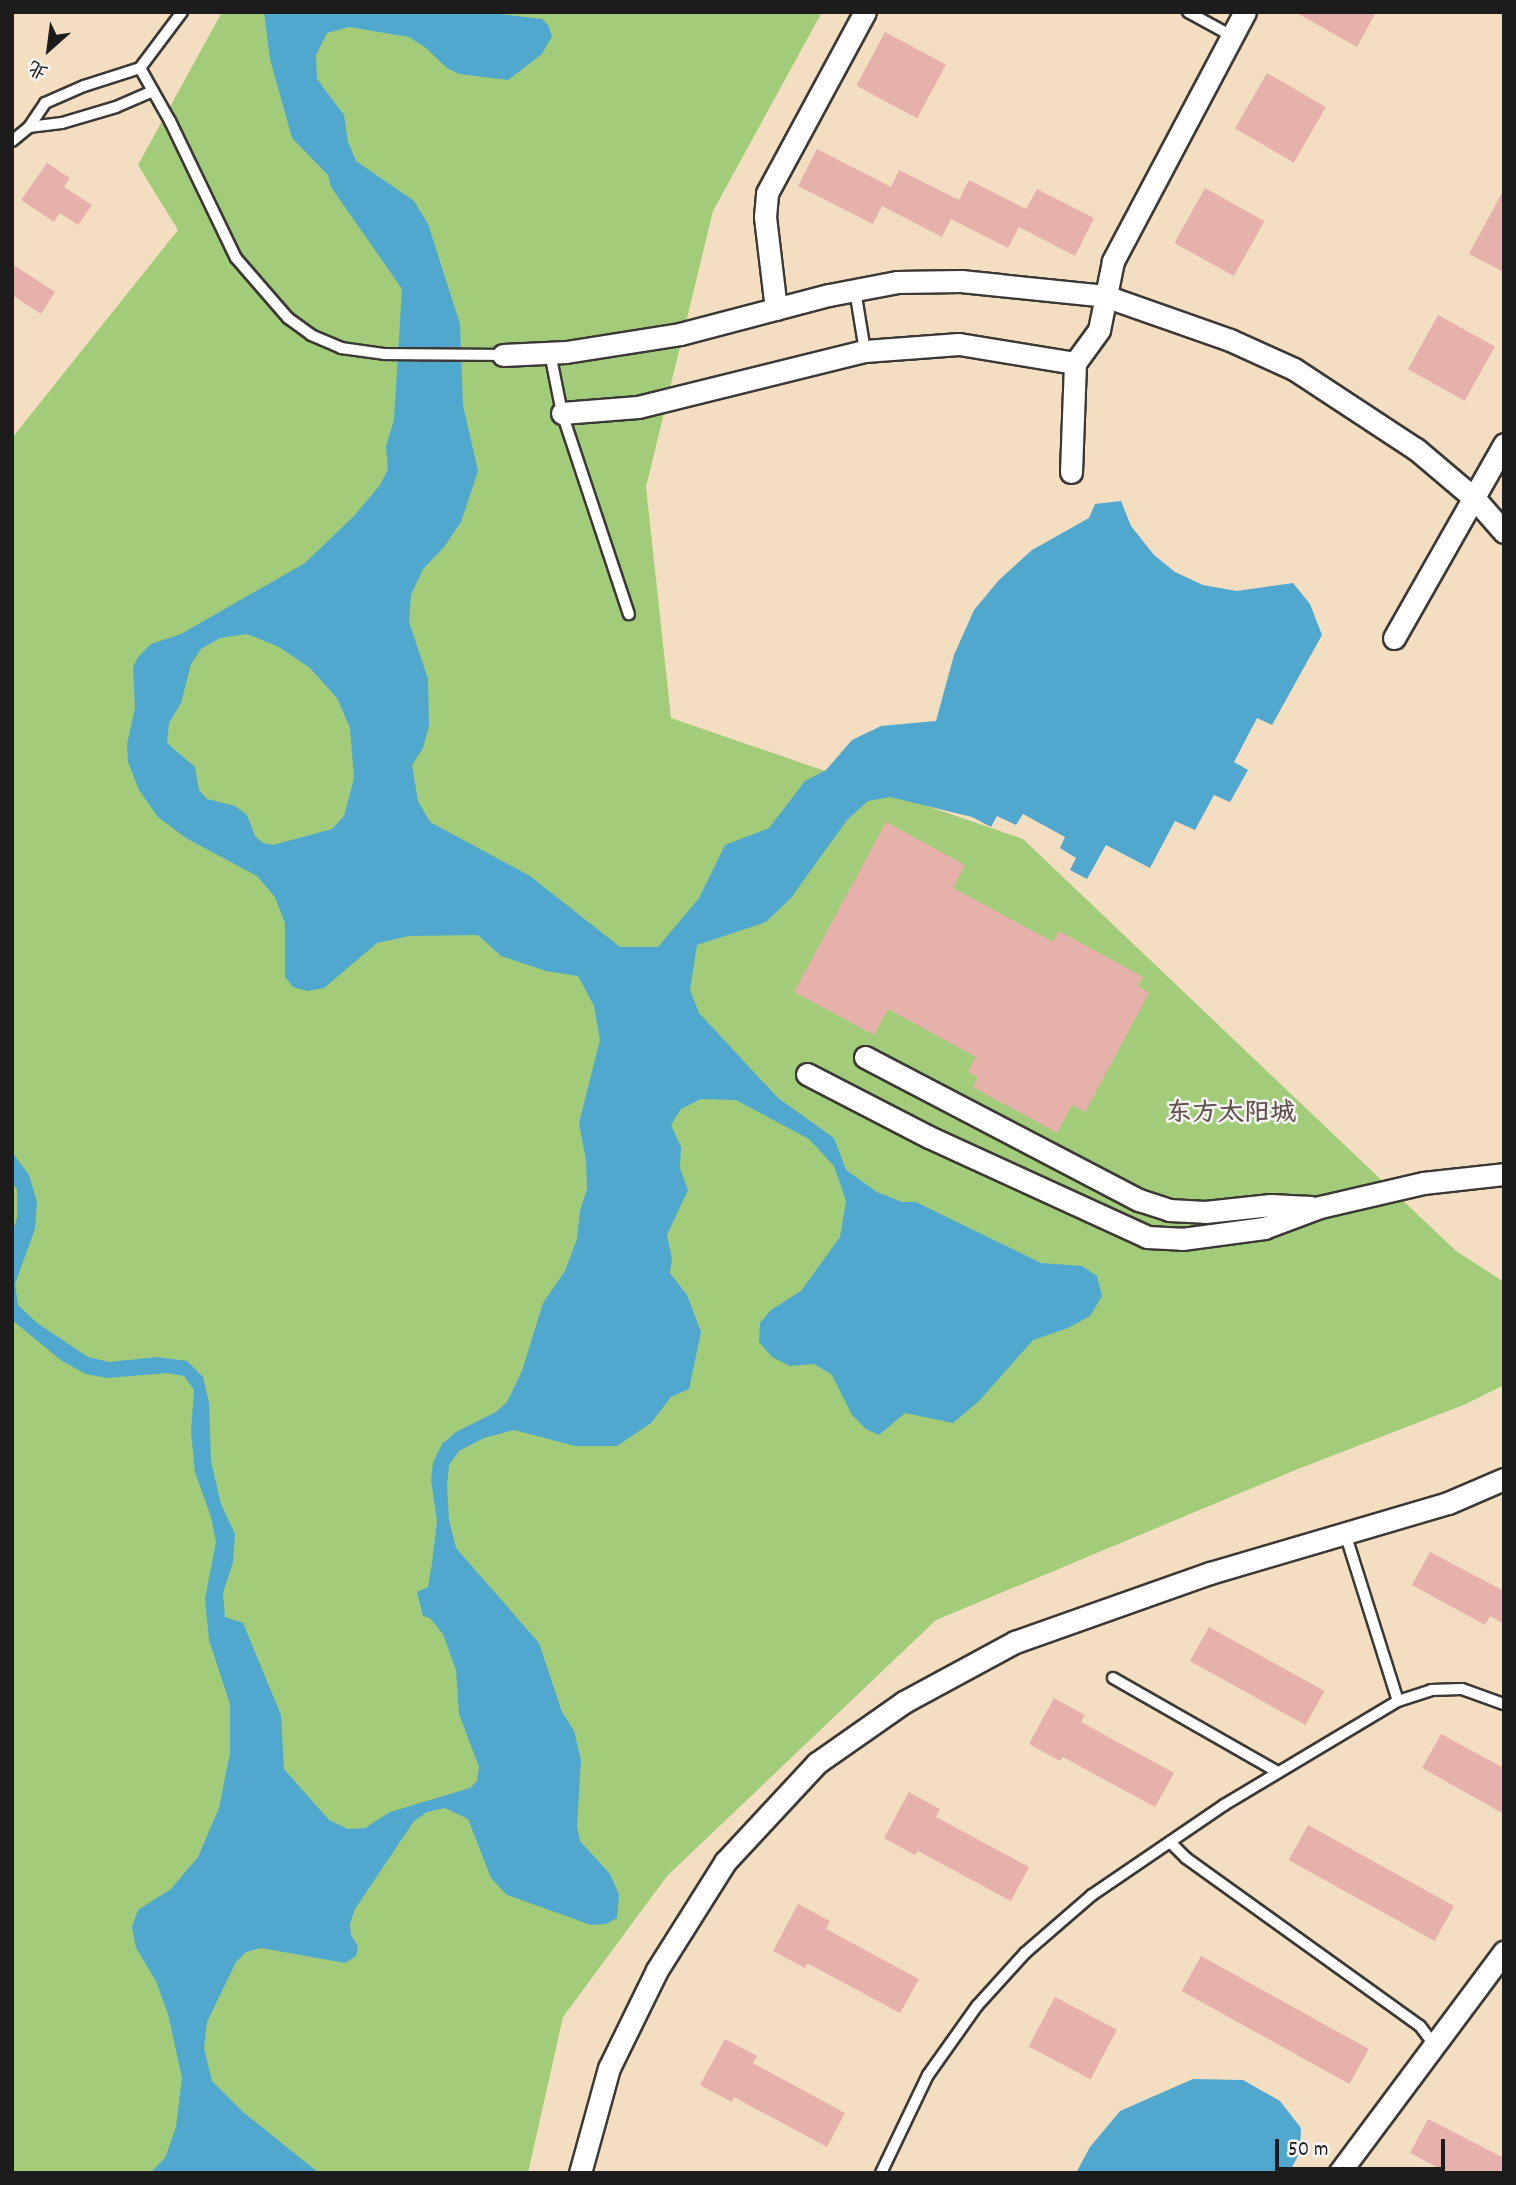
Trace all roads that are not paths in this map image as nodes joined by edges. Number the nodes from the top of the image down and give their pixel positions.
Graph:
1 (182, 12) edge
2 (865, 12) edge
3 (1188, 12) edge
4 (1245, 12) edge
5 (1232, 36) junction
6 (140, 68) junction
7 (153, 91) junction
8 (29, 127) junction
9 (12, 141) edge
10 (855, 290) junction
11 (1105, 296) junction
12 (776, 309) junction
13 (865, 351) junction
14 (550, 353) junction
15 (503, 355) joint
16 (1075, 363) junction
17 (562, 413) junction
18 (1504, 444) edge
19 (1071, 472) dead end
20 (1475, 499) junction
21 (1504, 532) edge
22 (629, 614) dead end
23 (1394, 638) dead end
24 (865, 1056) dead end
25 (807, 1074) dead end
26 (1504, 1174) edge
27 (1320, 1207) junction
28 (1504, 1479) edge
29 (1345, 1533) junction
30 (1113, 1678) dead end
31 (1398, 1700) junction
32 (1504, 1704) edge
33 (1278, 1772) junction
34 (1170, 1842) junction
35 (1504, 1952) edge
36 (1436, 2047) junction
37 (580, 2173) edge
38 (881, 2173) edge
39 (1339, 2173) edge

1 - 6 lane
2 - 12 street
3 - 5 lane
4 - 5 street
5 - 11 street
6 - 7 lane
6 - 8 lane
7 - 8 lane
7 - 15 lane
8 - 9 lane
10 - 11 street
10 - 12 street
10 - 13 lane
11 - 16 street
11 - 20 street
12 - 14 street
13 - 16 street
13 - 17 street
14 - 15 street
14 - 17 lane
16 - 19 street
17 - 22 lane
18 - 20 street
20 - 21 street
20 - 23 street
24 - 27 street
25 - 27 street
26 - 27 street
28 - 29 street
29 - 31 lane
29 - 37 street
30 - 33 lane
31 - 32 lane
31 - 33 lane
33 - 34 lane
34 - 36 lane
34 - 38 lane
35 - 36 street
36 - 39 street

